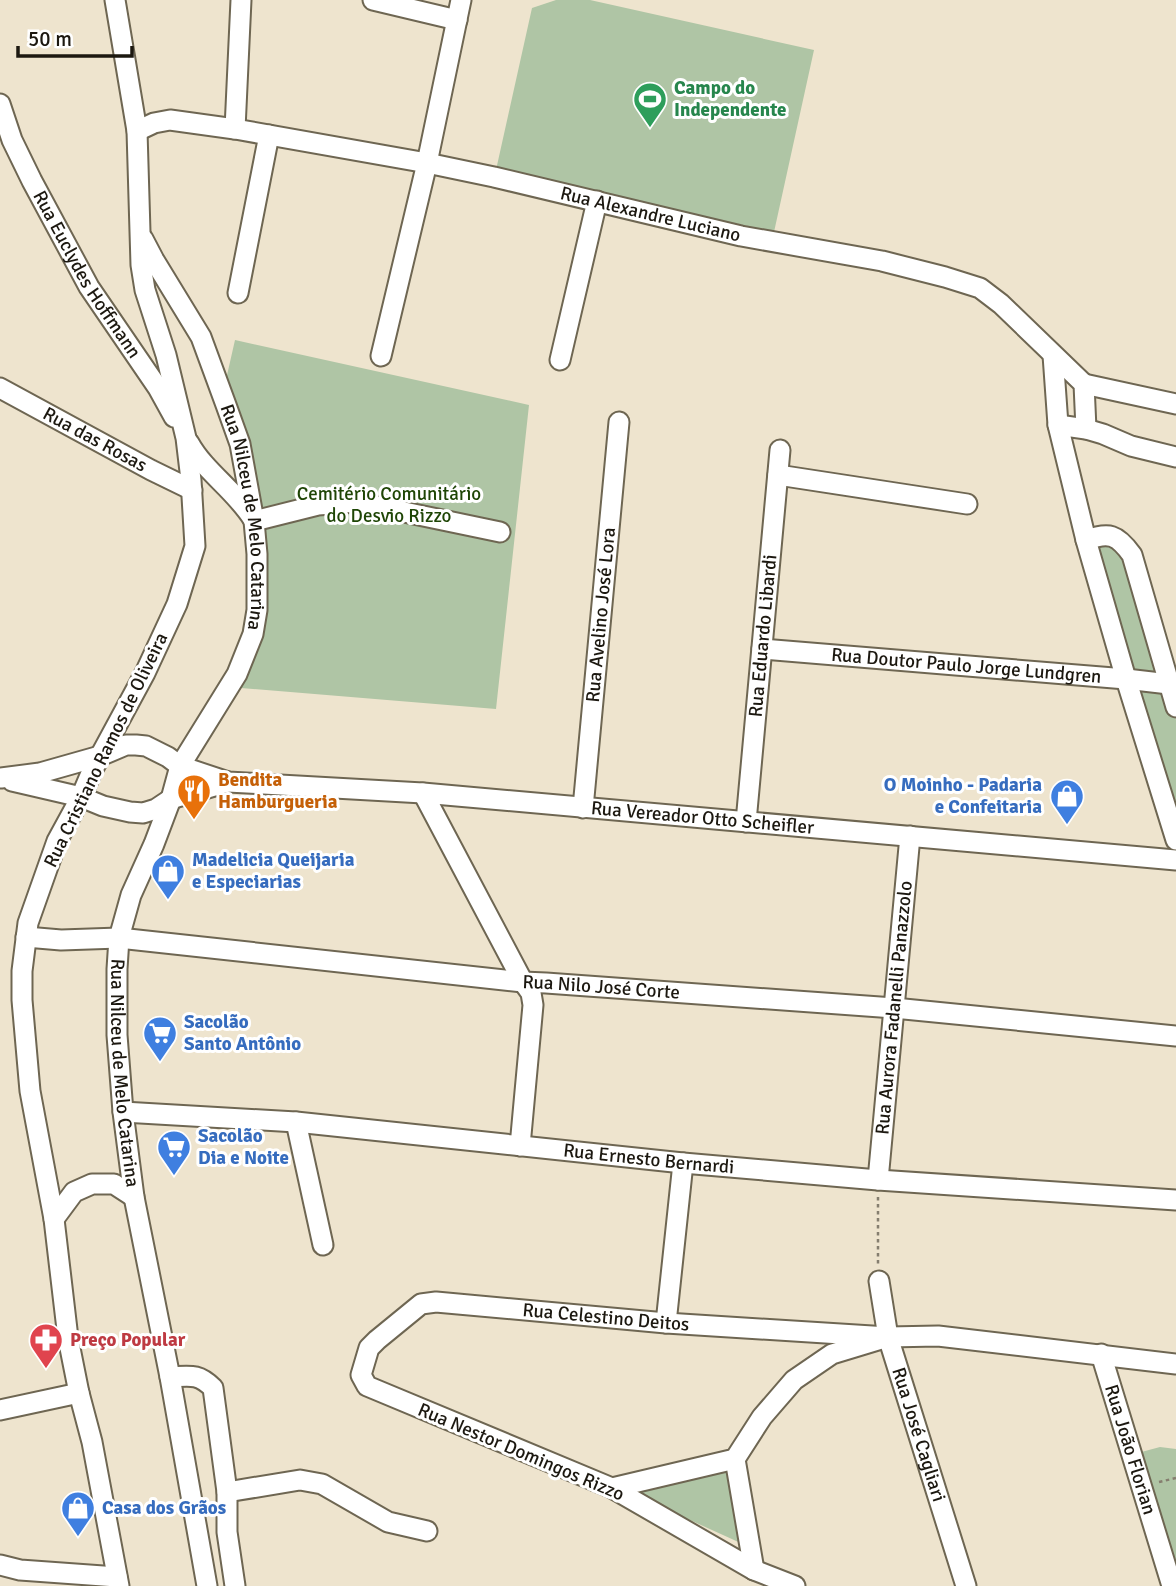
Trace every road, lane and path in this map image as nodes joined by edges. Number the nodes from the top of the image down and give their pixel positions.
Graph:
1 (115, 0) edge
2 (241, 0) edge
3 (373, 0) edge
4 (461, 0) edge
5 (457, 20) junction
6 (0, 104) edge
7 (235, 129) junction
8 (137, 131) junction
9 (269, 135) junction
10 (427, 163) junction
11 (597, 201) junction
12 (140, 233) junction
13 (238, 293) dead end
14 (1053, 355) junction
15 (381, 356) dead end
16 (560, 360) dead end
17 (1084, 384) junction
18 (0, 388) edge
19 (1176, 404) edge
20 (619, 422) dead end
21 (1058, 425) junction
22 (1086, 429) junction
23 (186, 438) junction
24 (780, 450) dead end
25 (1176, 457) edge
26 (151, 470) junction
27 (778, 475) junction
28 (192, 485) junction
29 (967, 504) dead end
30 (250, 514) junction
31 (500, 532) dead end
32 (1086, 540) junction
33 (762, 649) junction
34 (1126, 679) junction
35 (1169, 684) junction
36 (1176, 707) edge
37 (100, 756) junction
38 (180, 766) junction
39 (0, 778) edge
40 (228, 782) junction
41 (423, 793) junction
42 (81, 797) junction
43 (170, 799) junction
44 (583, 808) junction
45 (746, 822) junction
46 (910, 836) junction
47 (1176, 840) edge
48 (1176, 860) edge
49 (26, 937) junction
50 (119, 938) junction
51 (523, 982) junction
52 (894, 1008) junction
53 (1176, 1036) edge
54 (123, 1112) junction
55 (296, 1122) junction
56 (520, 1146) junction
57 (683, 1163) junction
58 (877, 1180) junction
59 (134, 1197) junction
60 (1176, 1200) edge
61 (54, 1219) junction
62 (323, 1245) dead end
63 (878, 1247) dead end
64 (879, 1281) dead end
65 (666, 1323) junction
66 (888, 1337) junction
67 (1101, 1354) junction
68 (1176, 1364) edge
69 (361, 1375) joint
70 (170, 1377) junction
71 (79, 1393) junction
72 (0, 1410) edge
73 (735, 1459) junction
74 (612, 1488) junction
75 (227, 1492) junction
76 (427, 1531) dead end
77 (0, 1565) edge
78 (754, 1570) junction
79 (118, 1581) edge
80 (203, 1584) edge
81 (235, 1586) edge
82 (795, 1586) edge
83 (966, 1586) edge
84 (1172, 1586) edge

1 - 8 street, Rua Cristiano Ramos de Oliveira
2 - 7 street
3 - 5 street
4 - 5 street
5 - 10 street
6 - 23 street, Rua Euclydes Hoffmann
7 - 8 street, Rua Alexandre Luciano
7 - 9 street, Rua Alexandre Luciano
8 - 12 street, Rua Cristiano Ramos de Oliveira
9 - 10 street, Rua Alexandre Luciano
9 - 13 street
10 - 11 street, Rua Alexandre Luciano
10 - 15 street
11 - 14 street, Rua Alexandre Luciano
11 - 16 street
12 - 23 street, Rua Cristiano Ramos de Oliveira
12 - 30 street, Rua Nilceu de Melo Catarina
14 - 17 street, Rua Alexandre Luciano
14 - 21 street
17 - 19 street
17 - 22 street
18 - 26 street, Rua das Rosas
20 - 44 street, Rua Avelino José Lora
21 - 22 street
21 - 32 street
22 - 25 street
23 - 26 street
23 - 28 street, Rua Cristiano Ramos de Oliveira
23 - 30 street, Rua Euclydes Hoffmann
24 - 27 street, Rua Eduardo Libardi
26 - 28 street, Rua das Rosas
27 - 29 street
27 - 33 street, Rua Eduardo Libardi
28 - 30 street, Rua das Rosas
28 - 37 street, Rua Cristiano Ramos de Oliveira
30 - 31 street
30 - 38 street, Rua Nilceu de Melo Catarina
32 - 34 street
32 - 35 street
33 - 34 street, Rua Doutor Paulo Jorge Lundgren
33 - 45 street, Rua Eduardo Libardi
34 - 35 street, Rua Doutor Paulo Jorge Lundgren
34 - 47 street
35 - 36 street
37 - 38 street, Rua Vereador Otto Scheifler
37 - 39 street, Rua Vereador Otto Scheifler
37 - 42 street, Rua Cristiano Ramos de Oliveira
38 - 40 street, Rua Vereador Otto Scheifler
38 - 43 street, Rua Nilceu de Melo Catarina
39 - 42 street, Rua Vereador Otto Scheifler
40 - 41 street, Rua Vereador Otto Scheifler
40 - 43 street, Rua Vereador Otto Scheifler
41 - 44 street, Rua Vereador Otto Scheifler
41 - 51 street
42 - 43 street, Rua Vereador Otto Scheifler
42 - 49 street, Rua Cristiano Ramos de Oliveira
43 - 50 street, Rua Nilceu de Melo Catarina
44 - 45 street, Rua Vereador Otto Scheifler
45 - 46 street, Rua Vereador Otto Scheifler
46 - 48 street, Rua Vereador Otto Scheifler
46 - 52 street, Rua Aurora Fadanelli Panazzolo
49 - 50 street, Rua Nilo José Corte
49 - 61 street, Rua Cristiano Ramos de Oliveira
50 - 51 street, Rua Nilo José Corte
50 - 54 street, Rua Nilceu de Melo Catarina
51 - 52 street, Rua Nilo José Corte
51 - 56 street
52 - 53 street, Rua Nilo José Corte
52 - 58 street, Rua Aurora Fadanelli Panazzolo
54 - 55 street, Rua Ernesto Bernardi
54 - 59 street, Rua Nilceu de Melo Catarina
55 - 56 street, Rua Ernesto Bernardi
55 - 62 street
56 - 57 street, Rua Ernesto Bernardi
57 - 58 street, Rua Ernesto Bernardi
57 - 65 street
58 - 60 street, Rua Ernesto Bernardi
58 - 63 path
59 - 61 street
59 - 70 street, Rua Nilceu de Melo Catarina
61 - 71 street, Rua Cristiano Ramos de Oliveira
64 - 66 street, Rua José Cagliari
65 - 66 street, Rua Celestino Deitos
65 - 69 street, Rua Celestino Deitos
66 - 67 street, Rua Celestino Deitos
66 - 73 street, Rua Celestino Deitos
66 - 83 street, Rua José Cagliari
67 - 68 street, Rua Celestino Deitos
67 - 84 street, Rua João Florian
69 - 74 street, Rua Nestor Domingos Rizzo
70 - 75 street
70 - 80 street, Rua Nilceu de Melo Catarina
71 - 72 street
71 - 79 street, Rua Cristiano Ramos de Oliveira
73 - 74 street
73 - 78 street
74 - 78 street, Rua Nestor Domingos Rizzo
75 - 76 street
75 - 81 street
77 - 79 street
78 - 82 street, Rua Nestor Domingos Rizzo

